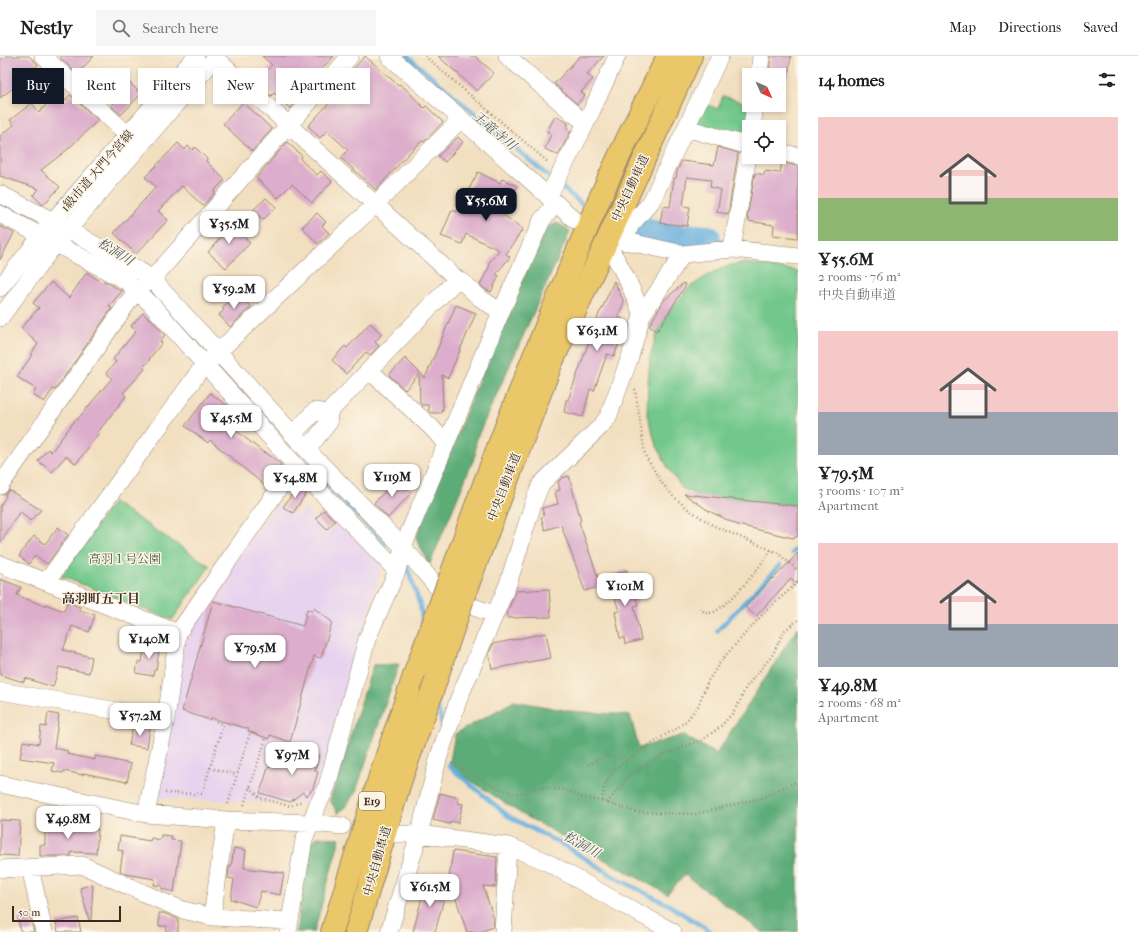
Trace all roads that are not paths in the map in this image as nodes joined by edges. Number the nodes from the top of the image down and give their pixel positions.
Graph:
1 (43, 56) edge
2 (196, 56) edge
3 (350, 56) edge
4 (388, 56) edge
5 (507, 56) edge
6 (617, 56) edge
7 (668, 56) edge
8 (691, 56) edge
9 (720, 56) edge
10 (762, 56) edge
11 (216, 57) edge
12 (760, 68) edge
13 (459, 117) junction
14 (586, 123) junction
15 (289, 126) junction
16 (686, 128) junction
17 (128, 135) junction
18 (742, 144) edge
19 (786, 153) edge
20 (798, 156) edge
21 (747, 164) edge
22 (555, 188) junction
23 (0, 194) edge
24 (376, 204) junction
25 (0, 214) edge
26 (53, 221) junction
27 (576, 221) dead end
28 (68, 230) junction
29 (41, 236) junction
30 (618, 244) junction
31 (56, 245) junction
32 (732, 249) junction
33 (683, 254) junction
34 (798, 256) edge
35 (457, 279) junction
36 (152, 280) junction
37 (0, 288) edge
38 (136, 291) junction
39 (501, 312) junction
40 (642, 315) junction
41 (0, 318) edge
42 (218, 352) junction
43 (204, 365) junction
44 (370, 371) junction
45 (299, 441) junction
46 (446, 444) junction
47 (290, 460) junction
48 (0, 486) edge
49 (403, 547) junction
50 (0, 564) edge
51 (397, 571) junction
52 (47, 581) junction
53 (457, 585) junction
54 (494, 614) junction
55 (178, 633) junction
56 (0, 691) edge
57 (166, 719) junction
58 (0, 784) edge
59 (227, 813) junction
60 (146, 814) junction
61 (310, 823) junction
62 (342, 826) dead end
63 (395, 834) dead end
64 (419, 834) junction
65 (508, 846) junction
66 (30, 867) junction
67 (0, 869) edge
68 (212, 917) junction
69 (288, 927) edge
70 (44, 932) edge
71 (332, 932) edge
72 (356, 932) edge
73 (389, 932) edge
74 (503, 932) edge
75 (673, 932) edge

1 - 17 street
2 - 17 street, 1級市道 大門今宮線
3 - 15 street
4 - 13 street
5 - 14 street
6 - 14 street
7 - 53 highway, 中央自動車道 / E19
8 - 53 highway, 中央自動車道 / E19
9 - 16 street
10 - 12 street
11 - 15 street
11 - 28 street
13 - 22 street
13 - 24 street
14 - 22 street
15 - 24 street
15 - 36 street
16 - 18 street
16 - 30 street
17 - 26 street, 1級市道 大門今宮線
19 - 20 street
21 - 32 street
22 - 27 street
22 - 39 street
23 - 26 street
24 - 35 street
24 - 42 street
25 - 29 street
26 - 28 street
26 - 29 street, 1級市道 大門今宮線
28 - 31 street
28 - 36 street
29 - 31 street
29 - 37 street, 1級市道 大門今宮線
30 - 33 street
30 - 40 street
31 - 38 street
31 - 41 street
32 - 33 street
32 - 34 street
33 - 40 street
35 - 39 street
35 - 44 street
36 - 38 street
36 - 42 street
38 - 43 street
38 - 48 street
39 - 46 street
40 - 54 street
42 - 43 street
42 - 45 street
43 - 47 street
43 - 52 street
44 - 45 street
44 - 46 street
45 - 47 street
45 - 49 street
46 - 49 street
47 - 51 street
47 - 55 street
49 - 51 street
49 - 54 street
50 - 52 street
51 - 61 street
52 - 55 street
53 - 71 highway, 中央自動車道 / E19, bridge
53 - 72 highway, 中央自動車道 / E19, bridge
54 - 64 street
55 - 57 street
56 - 57 street
57 - 60 street
58 - 60 street
59 - 60 street
59 - 61 street
59 - 68 street
61 - 62 street
61 - 69 street
63 - 64 street
64 - 65 street
64 - 73 street
65 - 74 street
65 - 75 street
66 - 67 street
66 - 68 street
66 - 70 street
68 - 69 street

